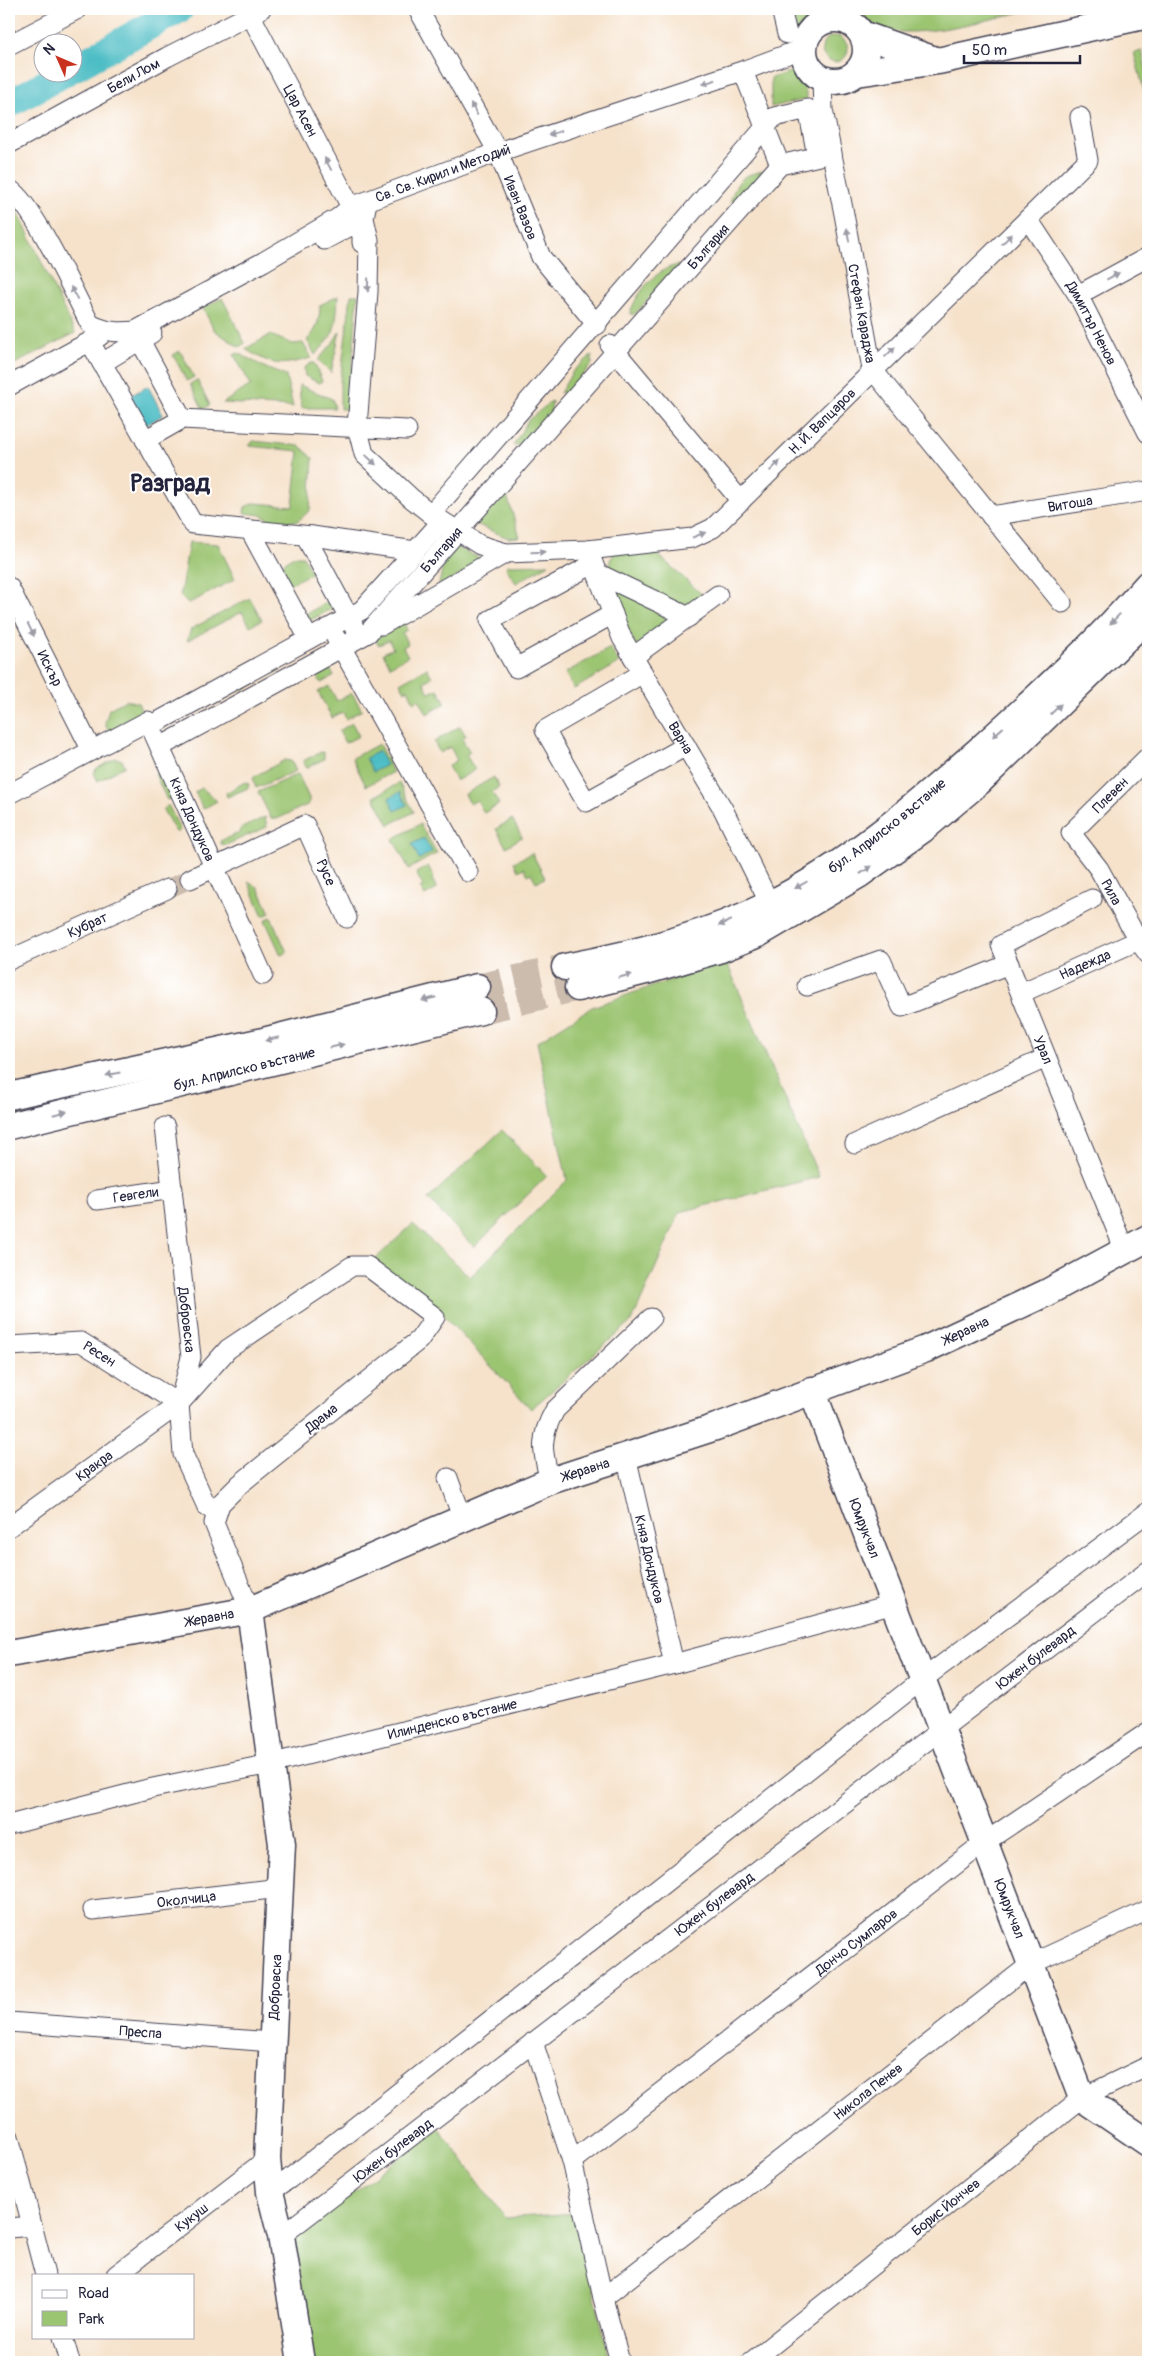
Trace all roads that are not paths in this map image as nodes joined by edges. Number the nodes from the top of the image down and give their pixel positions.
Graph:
1 (78, 9) edge
2 (418, 9) edge
3 (781, 9) edge
4 (256, 11) edge
5 (1148, 15) edge
6 (819, 16) edge
7 (852, 22) edge
8 (795, 41) junction
9 (9, 45) edge
10 (938, 61) junction
11 (743, 70) junction
12 (857, 73) junction
13 (822, 79) junction
14 (815, 108) junction
15 (1080, 117) dead end
16 (765, 128) junction
17 (9, 144) edge
18 (498, 152) junction
19 (825, 155) junction
20 (780, 165) junction
21 (9, 189) edge
22 (359, 204) junction
23 (1028, 219) junction
24 (1148, 257) edge
25 (362, 258) dead end
26 (1078, 295) junction
27 (597, 320) junction
28 (100, 334) junction
29 (138, 335) junction
30 (616, 345) junction
31 (102, 363) junction
32 (872, 369) junction
33 (9, 386) edge
34 (182, 419) junction
35 (348, 426) junction
36 (407, 430) dead end
37 (1148, 433) edge
38 (145, 440) junction
39 (1148, 492) edge
40 (741, 501) junction
41 (991, 516) junction
42 (437, 517) junction
43 (250, 530) junction
44 (459, 532) junction
45 (312, 536) junction
46 (442, 550) junction
47 (415, 551) junction
48 (506, 553) junction
49 (593, 562) junction
50 (1148, 584) edge
51 (9, 587) edge
52 (434, 595) junction
53 (718, 595) dead end
54 (1062, 603) dead end
55 (613, 614) junction
56 (349, 617) junction
57 (689, 617) junction
58 (1148, 617) edge
59 (330, 628) junction
60 (364, 635) junction
61 (309, 639) junction
62 (341, 648) junction
63 (638, 665) junction
64 (150, 726) junction
65 (686, 746) junction
66 (160, 747) junction
67 (91, 749) junction
68 (1148, 757) edge
69 (9, 794) edge
70 (1071, 833) joint
71 (215, 867) junction
72 (468, 872) dead end
73 (190, 879) tunnel mouth
74 (168, 890) tunnel mouth
75 (1092, 899) dead end
76 (774, 913) junction
77 (347, 918) dead end
78 (1145, 943) edge
79 (9, 960) edge
80 (1008, 964) junction
81 (263, 975) dead end
82 (571, 978) tunnel mouth
83 (807, 986) dead end
84 (1020, 993) junction
85 (1046, 1058) junction
86 (9, 1096) edge
87 (9, 1126) edge
88 (165, 1127) dead end
89 (855, 1144) dead end
90 (173, 1189) junction
91 (98, 1200) dead end
92 (1148, 1238) edge
93 (1124, 1250) junction
94 (435, 1317) joint
95 (651, 1318) dead end
96 (9, 1346) edge
97 (812, 1390) junction
98 (179, 1404) junction
99 (626, 1456) junction
100 (448, 1478) dead end
101 (550, 1481) junction
102 (1148, 1512) edge
103 (210, 1515) junction
104 (462, 1518) junction
105 (9, 1527) edge
106 (1148, 1571) edge
107 (894, 1604) junction
108 (250, 1610) junction
109 (9, 1654) edge
110 (674, 1664) junction
111 (925, 1686) junction
112 (940, 1725) junction
113 (1148, 1732) edge
114 (270, 1764) junction
115 (9, 1825) edge
116 (985, 1842) junction
117 (280, 1888) junction
118 (93, 1910) dead end
119 (1148, 1910) edge
120 (1031, 1964) junction
121 (9, 2022) edge
122 (272, 2042) junction
123 (533, 2042) junction
124 (1148, 2066) edge
125 (1082, 2098) junction
126 (9, 2137) edge
127 (1148, 2143) edge
128 (267, 2159) junction
129 (572, 2161) junction
130 (270, 2192) junction
131 (32, 2226) junction
132 (9, 2228) edge
133 (281, 2236) junction
134 (45, 2274) edge
135 (117, 2274) edge
136 (603, 2298) junction
137 (63, 2338) edge
138 (70, 2362) edge
139 (301, 2362) edge
140 (620, 2362) edge
141 (751, 2362) edge

1 - 9 street
18 -> 2 street, Иван Вазов
3 - 8 street
4 - 17 street, Бели Лом
22 -> 4 street, Цар Асен
5 - 10 street
6 - 7 street
6 - 8 street
7 - 10 street
7 - 12 street
8 - 11 street, Св. Св. Кирил и Методий
8 - 13 street
10 - 12 street
11 - 16 street
11 -> 18 street, Св. Св. Кирил и Методий
12 - 13 street
13 - 14 street, Стефан Караджа
14 - 16 street, България
14 - 19 street, Стефан Караджа
15 - 23 street, Н. Й. Вапцаров
16 - 20 street
16 - 27 street, България
18 - 22 street, Св. Св. Кирил и Методий
18 - 27 street, Иван Вазов
19 - 20 street
32 -> 19 street, Стефан Караджа
20 - 30 street, България
28 -> 21 street
22 - 29 street, Св. Св. Кирил и Методий
22 -> 35 street, Н. Й. Вапцаров
23 - 26 street, Димитър Ненов
32 -> 23 street, Н. Й. Вапцаров
26 -> 24 street
25 - 29 street
26 - 37 street, Димитър Ненов
27 - 30 street
27 - 30 street
27 - 42 street, България
28 - 29 street, Св. Св. Кирил и Методий
28 - 31 street
28 - 33 street
29 - 31 street
29 - 34 street
30 - 40 street
30 - 44 street, България
31 - 38 street
40 -> 32 street, Н. Й. Вапцаров
32 - 41 street, Стефан Караджа
34 - 35 street
34 - 38 street
35 - 36 street
35 -> 42 street, Н. Й. Вапцаров
38 - 43 street
39 - 41 street, Витоша
49 -> 40 street, Н. Й. Вапцаров
41 - 54 street, Стефан Караджа
42 - 44 street, Н. Й. Вапцаров
42 - 47 street, България
43 - 45 street
43 - 61 street
44 - 46 street, България
44 - 48 street, Н. Й. Вапцаров
45 - 47 street
45 - 56 street
46 - 52 street
46 - 60 street, България
47 - 56 street, България
48 -> 49 street, Н. Й. Вапцаров
48 - 52 street
49 - 55 street, Варна
49 - 55 street
49 - 57 street
50 -> 76 street, бул. Априлско въстание
51 -> 67 street, Искър
52 - 60 street
53 - 57 street
55 - 63 street, Варна
56 - 59 street, България
56 - 60 street
57 - 63 street
76 -> 58 street, бул. Априлско въстание
59 - 61 street, България
59 - 62 street
60 - 62 street, България
61 - 64 street, България
62 - 66 street, България
62 - 72 street
63 - 65 street, Варна
63 - 65 street
64 - 66 street, Княз Дондуков
64 - 67 street
65 - 76 street, Варна
66 - 71 street, Княз Дондуков
67 - 69 street
68 - 70 street, Плевен
70 - 78 street, Рила
71 - 73 street
71 - 77 street, Русе
71 - 81 street, Княз Дондуков
74 - 79 street, Кубрат
75 - 80 street, Урал
76 - 82 street, бул. Априлско въстание
78 - 84 street, Надежда
80 - 83 street
80 - 84 street, Урал
84 - 85 street, Урал
85 - 89 street
85 - 93 street, Урал
87 -> 86 street, бул. Априлско въстание
88 - 90 street, Добровска
90 - 91 street, Гевгели
90 - 98 street, Добровска
92 - 93 street, Жеравна
93 - 97 street, Жеравна
94 - 98 street, Кракра
94 - 103 street, Драма
95 - 101 street
96 - 98 street, Ресен
97 - 99 street, Жеравна
97 - 107 street, Юмрукчал
98 - 103 street, Добровска
98 - 105 street, Кракра
99 - 101 street, Жеравна
99 - 110 street, Княз Дондуков
100 - 104 street
101 - 104 street, Жеравна
102 - 111 street
103 - 108 street, Добровска
104 - 108 street, Жеравна
106 - 112 street, Южен булевард
107 - 110 street, Илинденско въстание
107 - 111 street, Юмрукчал
108 - 109 street, Жеравна
108 - 114 street, Добровска
110 - 114 street, Илинденско въстание
111 - 112 street, Юмрукчал
111 - 130 street
112 - 116 street, Юмрукчал
112 - 123 street, Южен булевард
113 - 116 street, Дончо Сумпаров
114 - 115 street, Илинденско въстание
114 - 117 street, Добровска
116 - 120 street, Юмрукчал
116 - 129 street, Дончо Сумпаров
117 - 118 street, Околчица
117 - 122 street, Добровска
119 - 120 street, Никола Пенев
120 - 125 street, Юмрукчал
120 - 136 street, Никола Пенев
121 - 122 street, Преспа
122 - 128 street, Добровска
123 - 129 street
123 - 133 street, Южен булевард
124 - 125 street, Борис Йончев
125 - 127 street
125 - 141 street, Борис Йончев
126 - 131 street
128 - 130 street, Добровска
128 - 135 street, Кукуш
129 - 136 street
130 - 133 street, Добровска
131 - 132 street
131 - 134 street
133 - 139 street, Добровска
136 - 140 street
137 - 138 street

